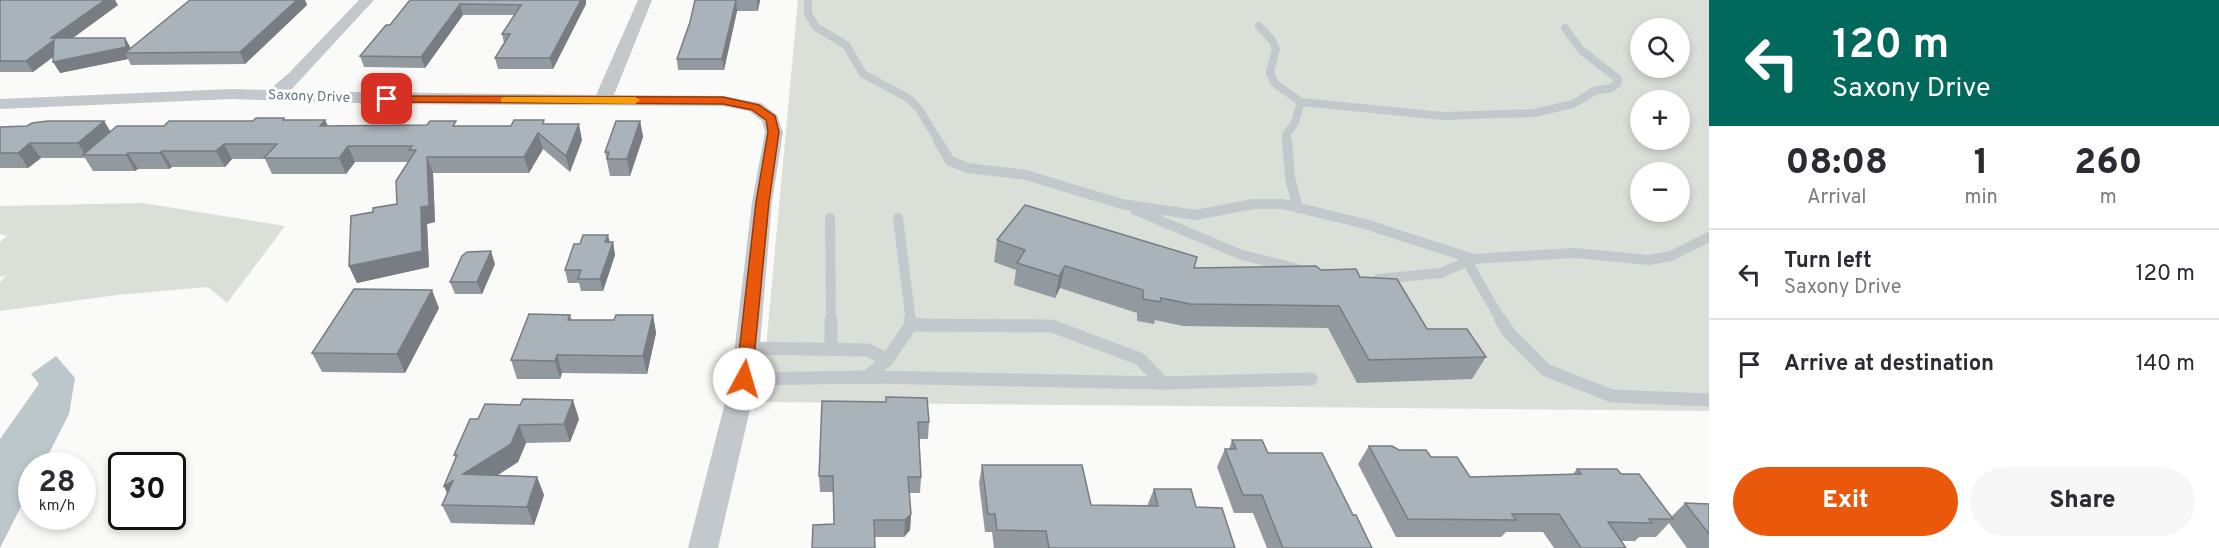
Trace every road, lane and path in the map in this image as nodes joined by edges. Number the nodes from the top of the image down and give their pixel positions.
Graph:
1 (367, 0) edge
2 (645, 0) edge
3 (808, 0) edge
4 (1259, 26) dead end
5 (1565, 28) dead end
6 (274, 95) junction
7 (603, 100) junction
8 (1302, 102) junction
9 (0, 104) edge
10 (1122, 204) junction
11 (1298, 208) junction
12 (830, 218) dead end
13 (898, 218) dead end
14 (1709, 237) edge
15 (1473, 259) junction
16 (1310, 272) edge
17 (1368, 279) edge
18 (911, 325) junction
19 (747, 348) junction
20 (831, 349) junction
21 (887, 360) junction
22 (867, 377) junction
23 (744, 379) junction
24 (1311, 379) dead end
25 (1163, 383) junction
26 (1709, 400) edge
27 (703, 548) edge

1 - 6 street
2 - 7 street
3 - 10 lane
4 - 8 lane
5 - 8 lane
6 - 7 street, Saxony Drive
6 - 9 street, Saxony Drive
7 - 19 street, Saxony Drive
8 - 11 lane
10 - 11 lane
10 - 16 lane
11 - 15 lane
12 - 20 lane
13 - 18 lane
14 - 15 lane
15 - 17 lane
15 - 26 lane
18 - 21 lane
18 - 25 lane
19 - 20 lane
19 - 23 street
20 - 21 lane
21 - 22 lane
22 - 23 lane
22 - 25 lane
23 - 27 street
24 - 25 lane

